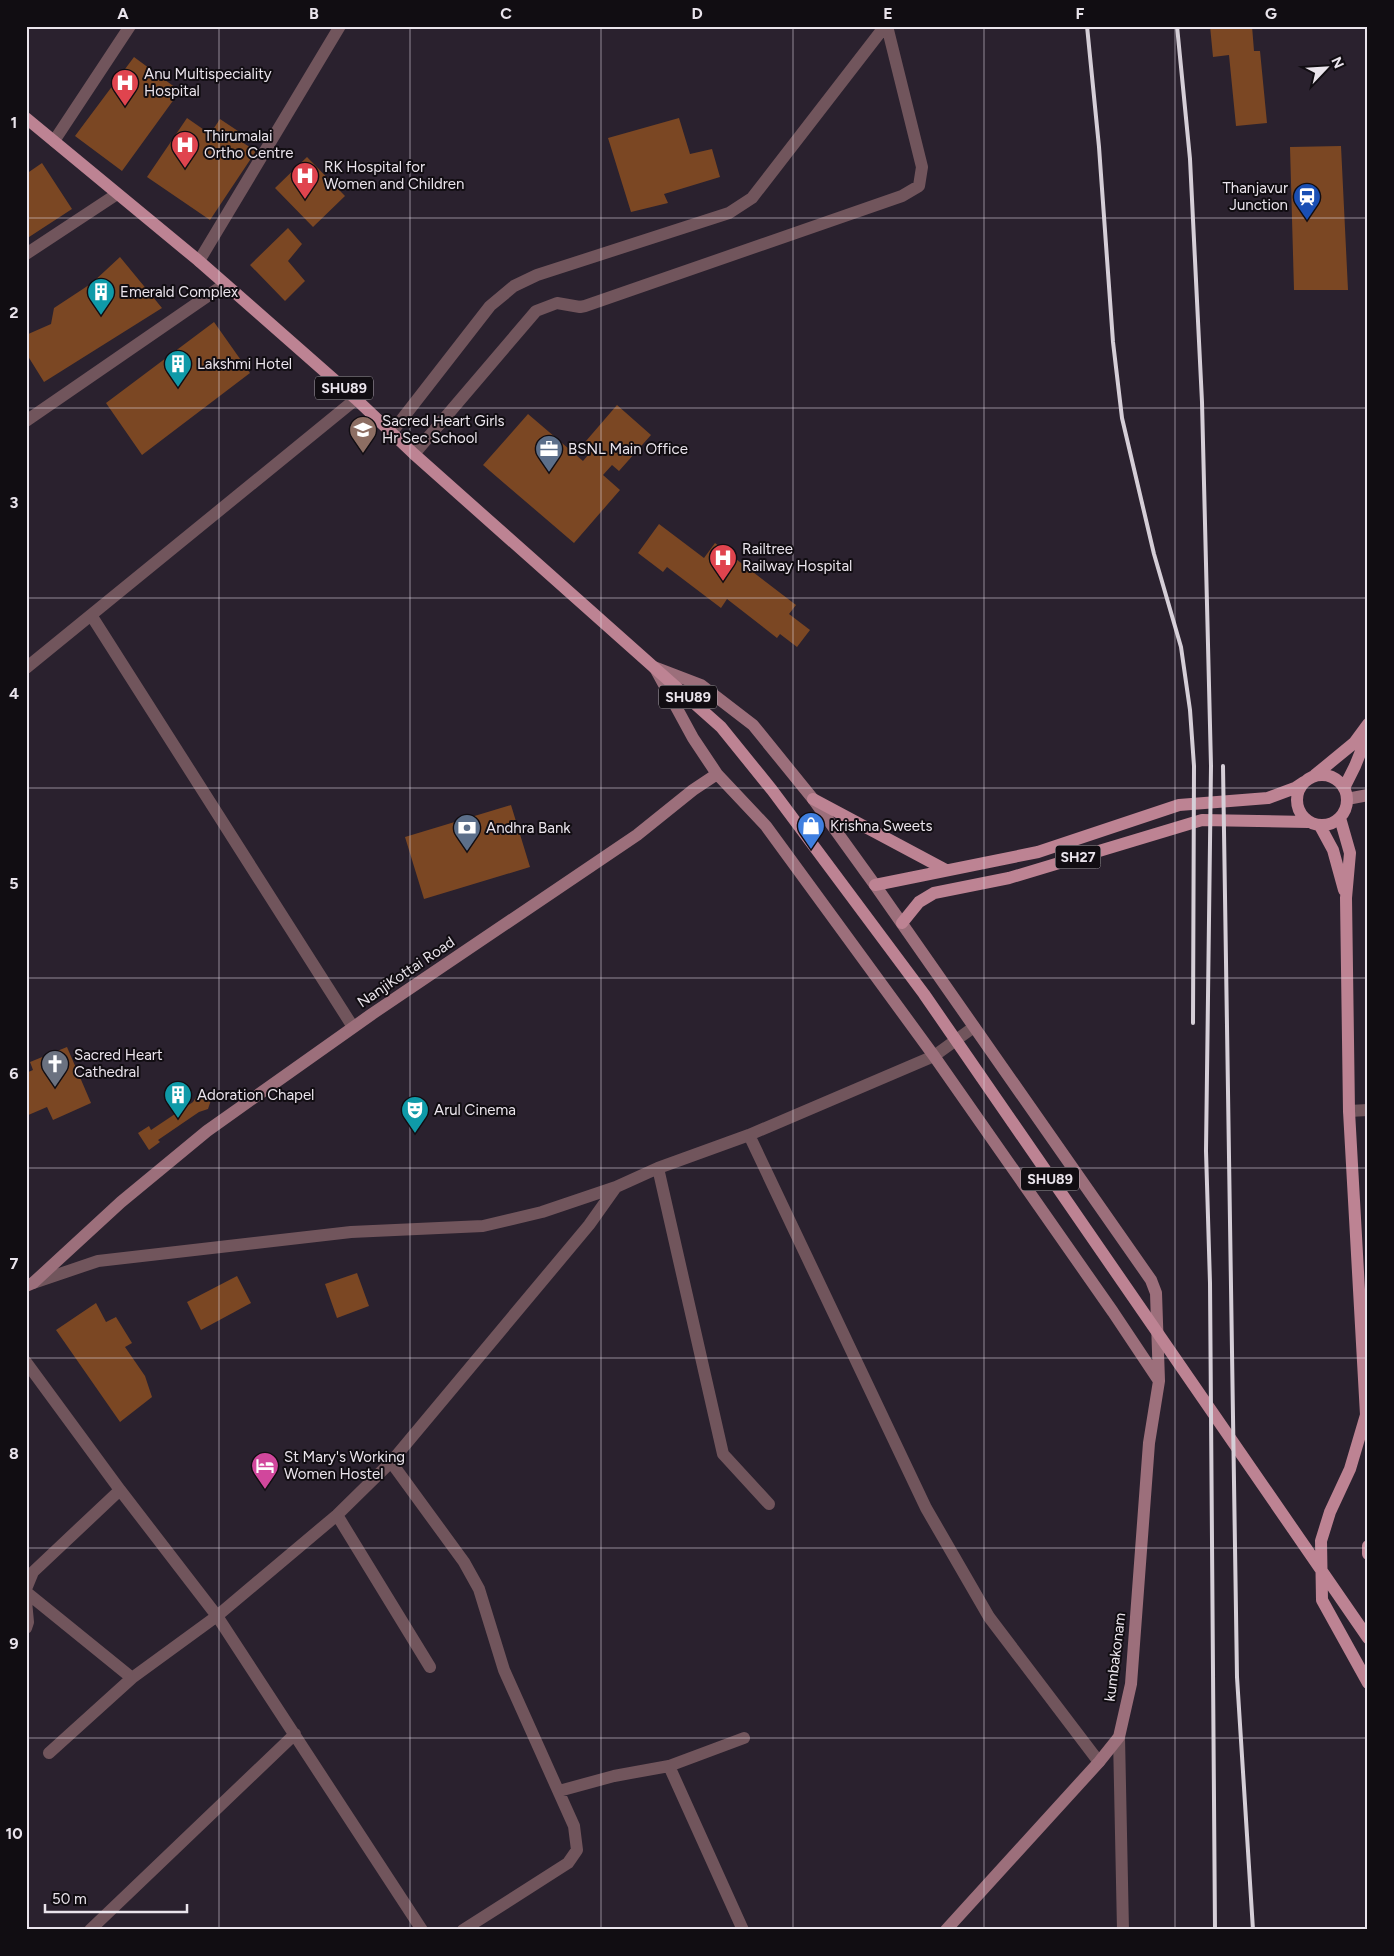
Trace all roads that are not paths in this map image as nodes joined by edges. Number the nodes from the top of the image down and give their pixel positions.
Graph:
1 (130, 26) edge
2 (340, 26) edge
3 (886, 26) edge
4 (26, 118) edge
5 (54, 141) junction
6 (117, 194) junction
7 (26, 254) edge
8 (199, 261) junction
9 (225, 284) junction
10 (356, 399) junction
11 (26, 421) edge
12 (392, 432) junction
13 (414, 454) junction
14 (91, 615) junction
15 (654, 667) junction
16 (26, 668) edge
17 (1368, 724) edge
18 (1368, 734) edge
19 (717, 774) junction
20 (1310, 778) junction
21 (1345, 793) junction
22 (1368, 795) edge
23 (813, 799) junction
24 (1340, 818) junction
25 (1314, 824) junction
26 (946, 870) junction
27 (875, 885) junction
28 (1346, 898) junction
29 (902, 923) junction
30 (974, 1027) junction
31 (353, 1028) junction
32 (934, 1056) junction
33 (1368, 1110) edge
34 (1349, 1111) junction
35 (749, 1135) junction
36 (658, 1168) junction
37 (616, 1188) junction
38 (30, 1284) edge
39 (26, 1362) edge
40 (1159, 1381) junction
41 (1367, 1417) edge
42 (391, 1462) junction
43 (120, 1490) junction
44 (769, 1504) dead end
45 (338, 1515) junction
46 (1368, 1546) edge
47 (1368, 1554) edge
48 (26, 1591) edge
49 (26, 1601) edge
50 (217, 1616) junction
51 (26, 1628) edge
52 (1368, 1638) edge
53 (430, 1667) dead end
54 (132, 1678) junction
55 (1368, 1683) edge
56 (295, 1734) junction
57 (1119, 1737) junction
58 (744, 1738) dead end
59 (49, 1753) dead end
60 (1099, 1762) junction
61 (669, 1766) junction
62 (559, 1791) junction
63 (90, 1930) edge
64 (421, 1930) edge
65 (463, 1930) edge
66 (743, 1930) edge
67 (946, 1930) edge
68 (1122, 1930) edge

1 - 5 street
2 - 8 street
3 - 12 street
3 - 13 street
4 - 5 main road, SHU89
5 - 6 main road, SHU89
6 - 7 street
6 - 8 main road, SHU89
8 - 9 main road, SHU89
9 - 10 main road, SHU89
9 - 11 street
10 - 12 main road, SHU89
10 - 14 street
12 - 13 main road, SHU89
13 - 15 main road, SHU89
14 - 16 street
14 - 31 street
15 - 19 street
15 - 23 street, kumbakonam
15 - 52 main road, SHU89
17 - 20 main road, SH27
18 - 21 main road
19 - 31 street, NanjiKottai Road
19 - 32 street
20 - 21 main road
20 - 25 main road
20 - 26 main road, SH27
21 - 22 street
21 - 24 main road
23 - 26 main road
23 - 27 street, kumbakonam
24 - 25 main road, SH27
24 - 28 main road
25 - 28 main road
25 - 29 main road, SH27
26 - 27 main road, SH27
27 - 29 street, kumbakonam
28 - 34 main road
29 - 30 street, kumbakonam
30 - 32 street
30 - 40 street, kumbakonam
31 - 38 street, NanjiKottai Road
32 - 35 street
32 - 40 street
33 - 34 street
34 - 41 main road
35 - 36 street
35 - 60 street
36 - 37 street
36 - 44 street
37 - 38 street
37 - 42 street
39 - 43 street
40 - 57 street, kumbakonam
41 - 55 main road
42 - 45 street
42 - 62 street
43 - 48 street
43 - 50 street
45 - 50 street
45 - 53 street
46 - 47 main road
48 - 54 street
49 - 51 street
50 - 54 street
50 - 56 street
54 - 59 street
56 - 63 street
56 - 64 street
57 - 60 street, kumbakonam
57 - 68 street
58 - 61 street
60 - 67 street, kumbakonam
61 - 62 street
61 - 66 street
62 - 65 street

